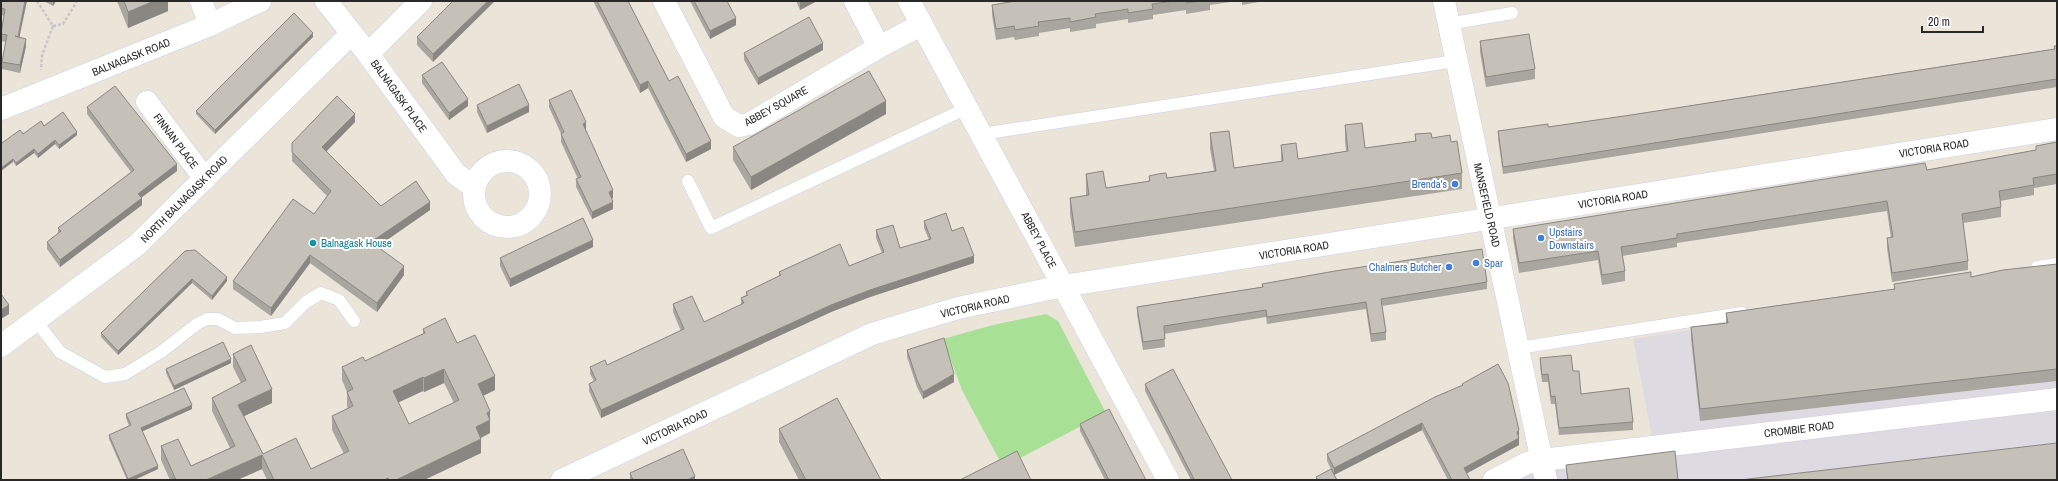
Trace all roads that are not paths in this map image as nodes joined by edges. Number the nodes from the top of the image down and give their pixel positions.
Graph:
1 (201, 1) edge
2 (260, 1) edge
3 (326, 1) edge
4 (421, 1) edge
5 (664, 1) edge
6 (855, 1) edge
7 (909, 1) edge
8 (1444, 1) edge
9 (1512, 13) dead end
10 (1448, 24) junction
11 (210, 25) junction
12 (921, 25) junction
13 (351, 34) junction
14 (879, 47) junction
15 (368, 54) junction
16 (1455, 61) junction
17 (147, 102) dead end
18 (967, 108) junction
19 (1, 109) edge
20 (2057, 128) edge
21 (982, 134) junction
22 (205, 179) junction
23 (688, 181) dead end
24 (474, 187) dead end
25 (1490, 219) junction
26 (2057, 264) edge
27 (2026, 269) edge
28 (1063, 286) junction
29 (1758, 310) edge
30 (36, 321) junction
31 (354, 321) dead end
32 (1, 346) edge
33 (1518, 348) junction
34 (2057, 399) edge
35 (1544, 470) edge
36 (562, 480) edge
37 (1168, 480) edge
38 (1494, 480) edge

1 - 11 street
2 - 11 street, BALNAGASK ROAD
3 - 13 street, BALNAGASK PLACE
4 - 15 street
5 - 14 street, ABBEY SQUARE
6 - 14 street
7 - 12 street, ABBEY PLACE
8 - 10 street, MANSEFIELD ROAD
9 - 10 lane
10 - 16 street, MANSEFIELD ROAD
11 - 19 street, BALNAGASK ROAD
12 - 14 street, ABBEY SQUARE
12 - 18 street, ABBEY PLACE
13 - 15 street, BALNAGASK PLACE
13 - 22 street, NORTH BALNAGASK ROAD
15 - 24 street, BALNAGASK PLACE
16 - 21 lane
16 - 25 street, MANSEFIELD ROAD
17 - 22 street, FINNAN PLACE
18 - 21 street, ABBEY PLACE
18 - 23 lane
20 - 25 street, VICTORIA ROAD
21 - 28 street, ABBEY PLACE
22 - 30 street, NORTH BALNAGASK ROAD
25 - 28 street, VICTORIA ROAD
25 - 33 street, MANSEFIELD ROAD
26 - 27 lane
28 - 36 street, VICTORIA ROAD
28 - 37 street, ABBEY PLACE
29 - 33 lane
30 - 31 lane
30 - 32 street, NORTH BALNAGASK ROAD
33 - 35 street, MANSEFIELD ROAD
34 - 35 street, CROMBIE ROAD
35 - 38 street, CROMBIE ROAD

